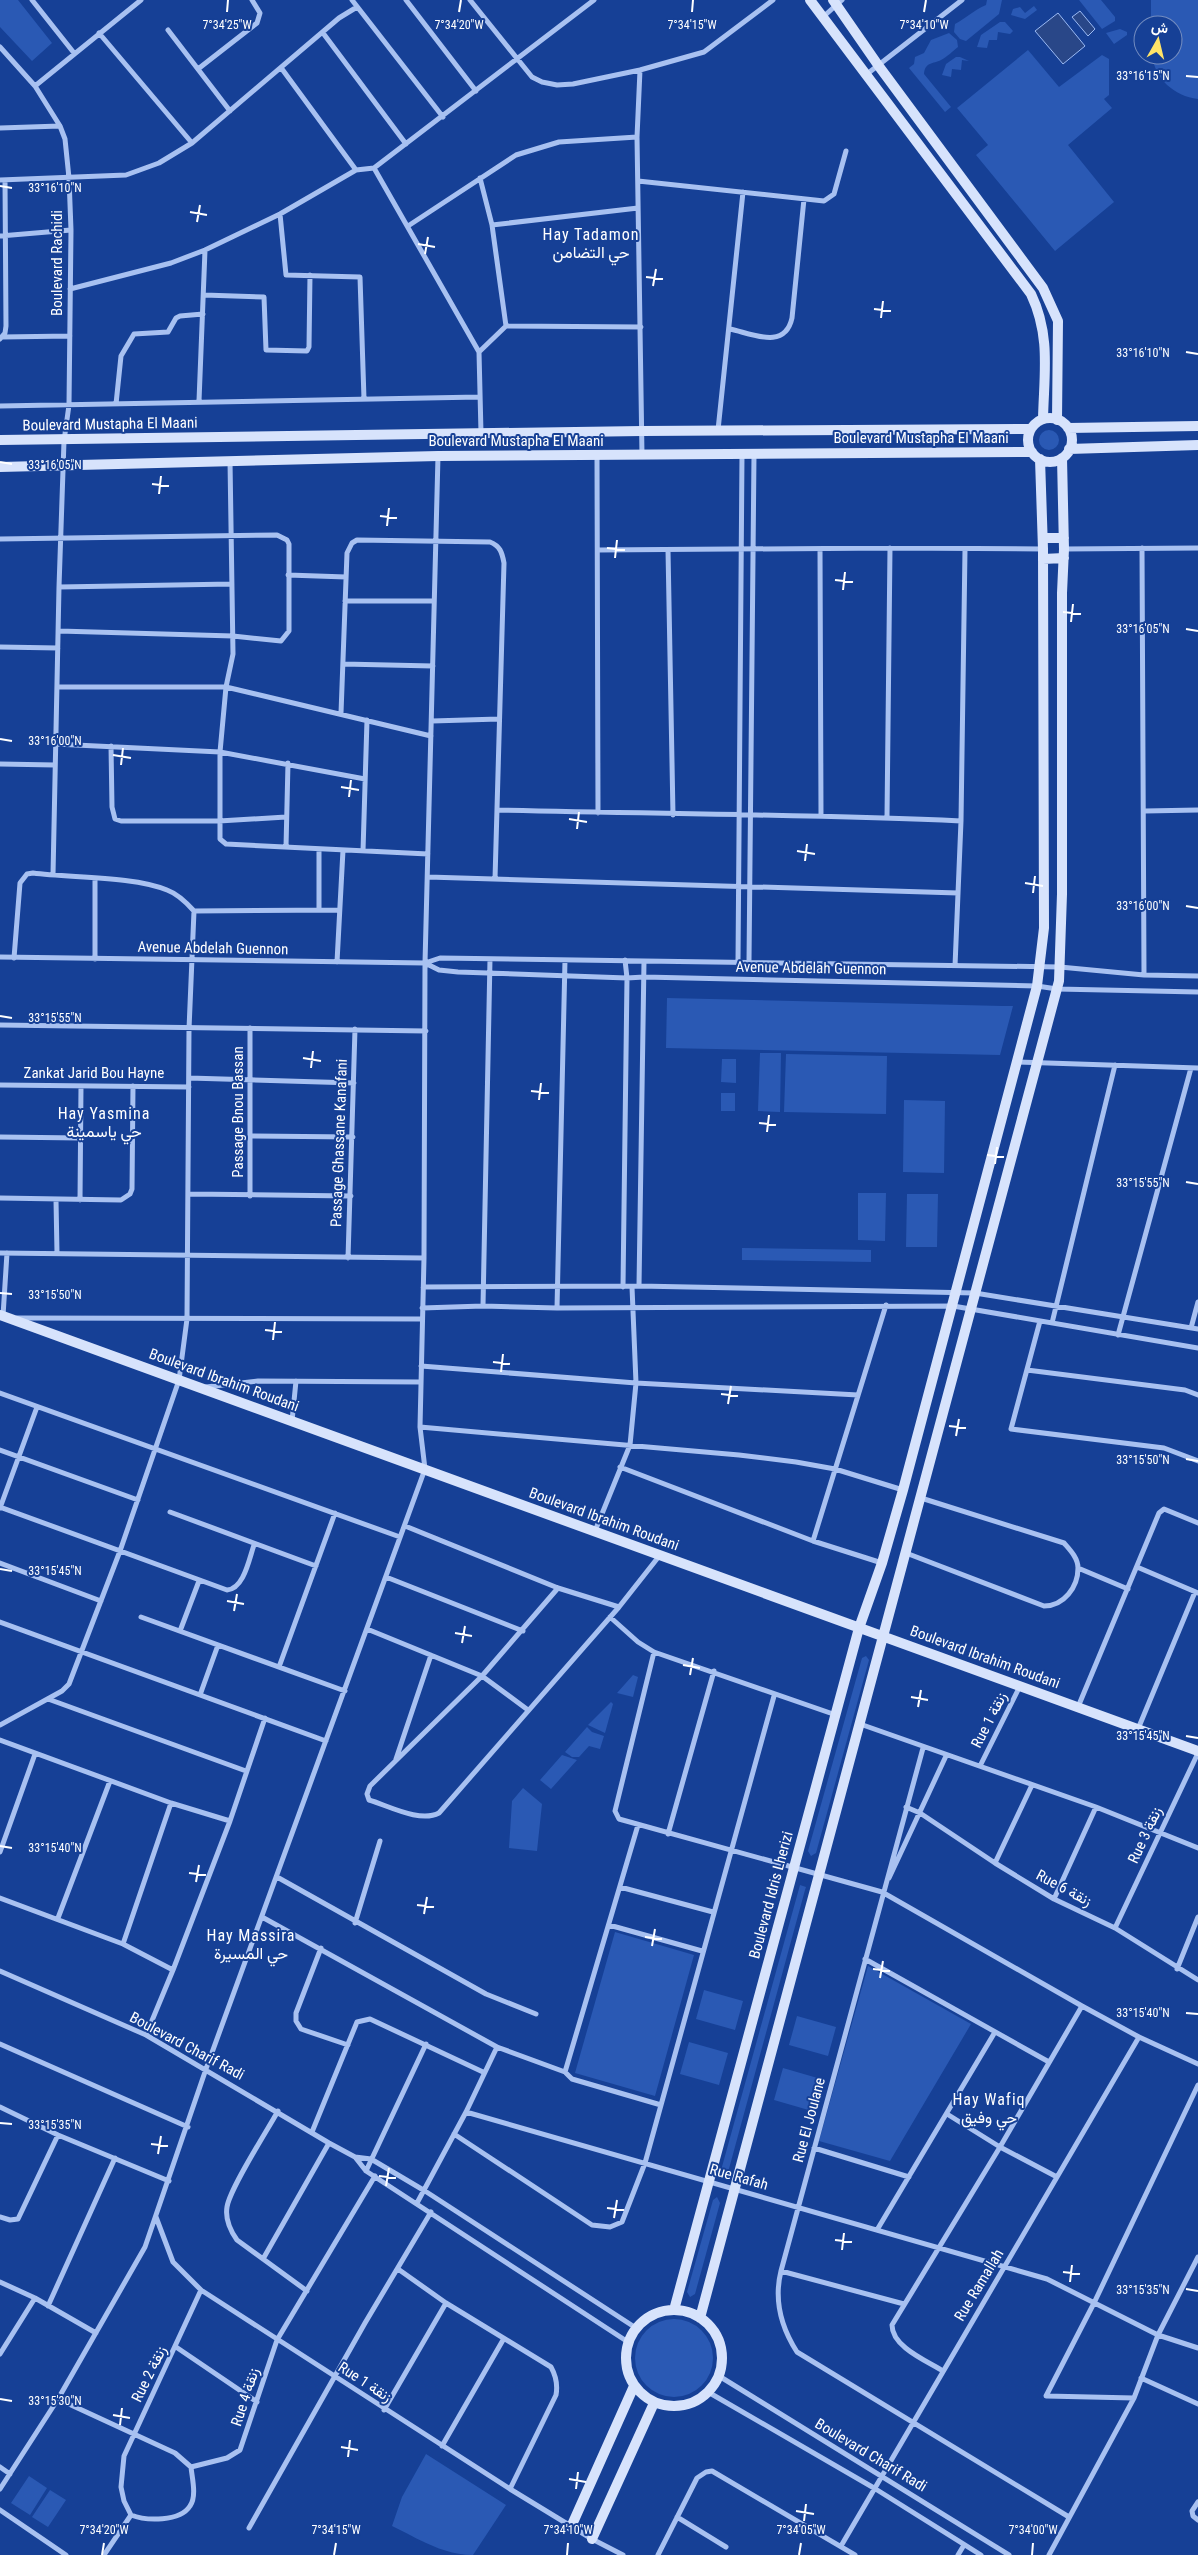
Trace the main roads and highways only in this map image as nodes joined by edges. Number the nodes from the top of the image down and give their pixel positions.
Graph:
1 (810, 0) edge
2 (837, 1) edge
3 (1043, 419) junction
4 (1057, 420) junction
5 (1198, 426) edge
6 (1068, 428) junction
7 (1031, 429) junction
8 (0, 440) edge
9 (1198, 445) edge
10 (1069, 450) junction
11 (1036, 456) junction
12 (1062, 458) junction
13 (0, 466) edge
14 (1043, 538) junction
15 (1064, 538) junction
16 (1064, 553) junction
17 (1043, 554) junction
18 (4, 1316) edge
19 (860, 1628) junction
20 (882, 1636) junction
21 (1198, 1752) edge
22 (674, 2310) junction
23 (700, 2318) junction
24 (634, 2386) junction
25 (654, 2402) junction
26 (571, 2527) road end
27 (592, 2539) road end

1 - 3 main road
2 - 4 main road
3 - 4 main road
3 - 7 main road
4 - 6 main road
5 - 6 main road
6 - 10 main road
7 - 8 main road, Boulevard Mustapha El Maani
7 - 11 main road
9 - 10 main road
10 - 12 main road
11 - 12 main road
11 - 13 main road, Boulevard Mustapha El Maani
11 - 14 main road, Boulevard Idris Lherizi
12 - 15 main road
14 - 15 main road
14 - 17 main road, Boulevard Idris Lherizi
15 - 16 main road
16 - 17 main road
16 - 20 main road
17 - 19 main road, Boulevard Idris Lherizi
18 - 19 main road, Boulevard Ibrahim Roudani
19 - 20 main road, Boulevard Ibrahim Roudani
19 - 22 main road, Boulevard Idris Lherizi
20 - 21 main road, Boulevard Ibrahim Roudani
20 - 23 main road
22 - 23 main road
22 - 24 main road
23 - 25 main road
24 - 25 main road
24 - 26 main road
25 - 27 main road

